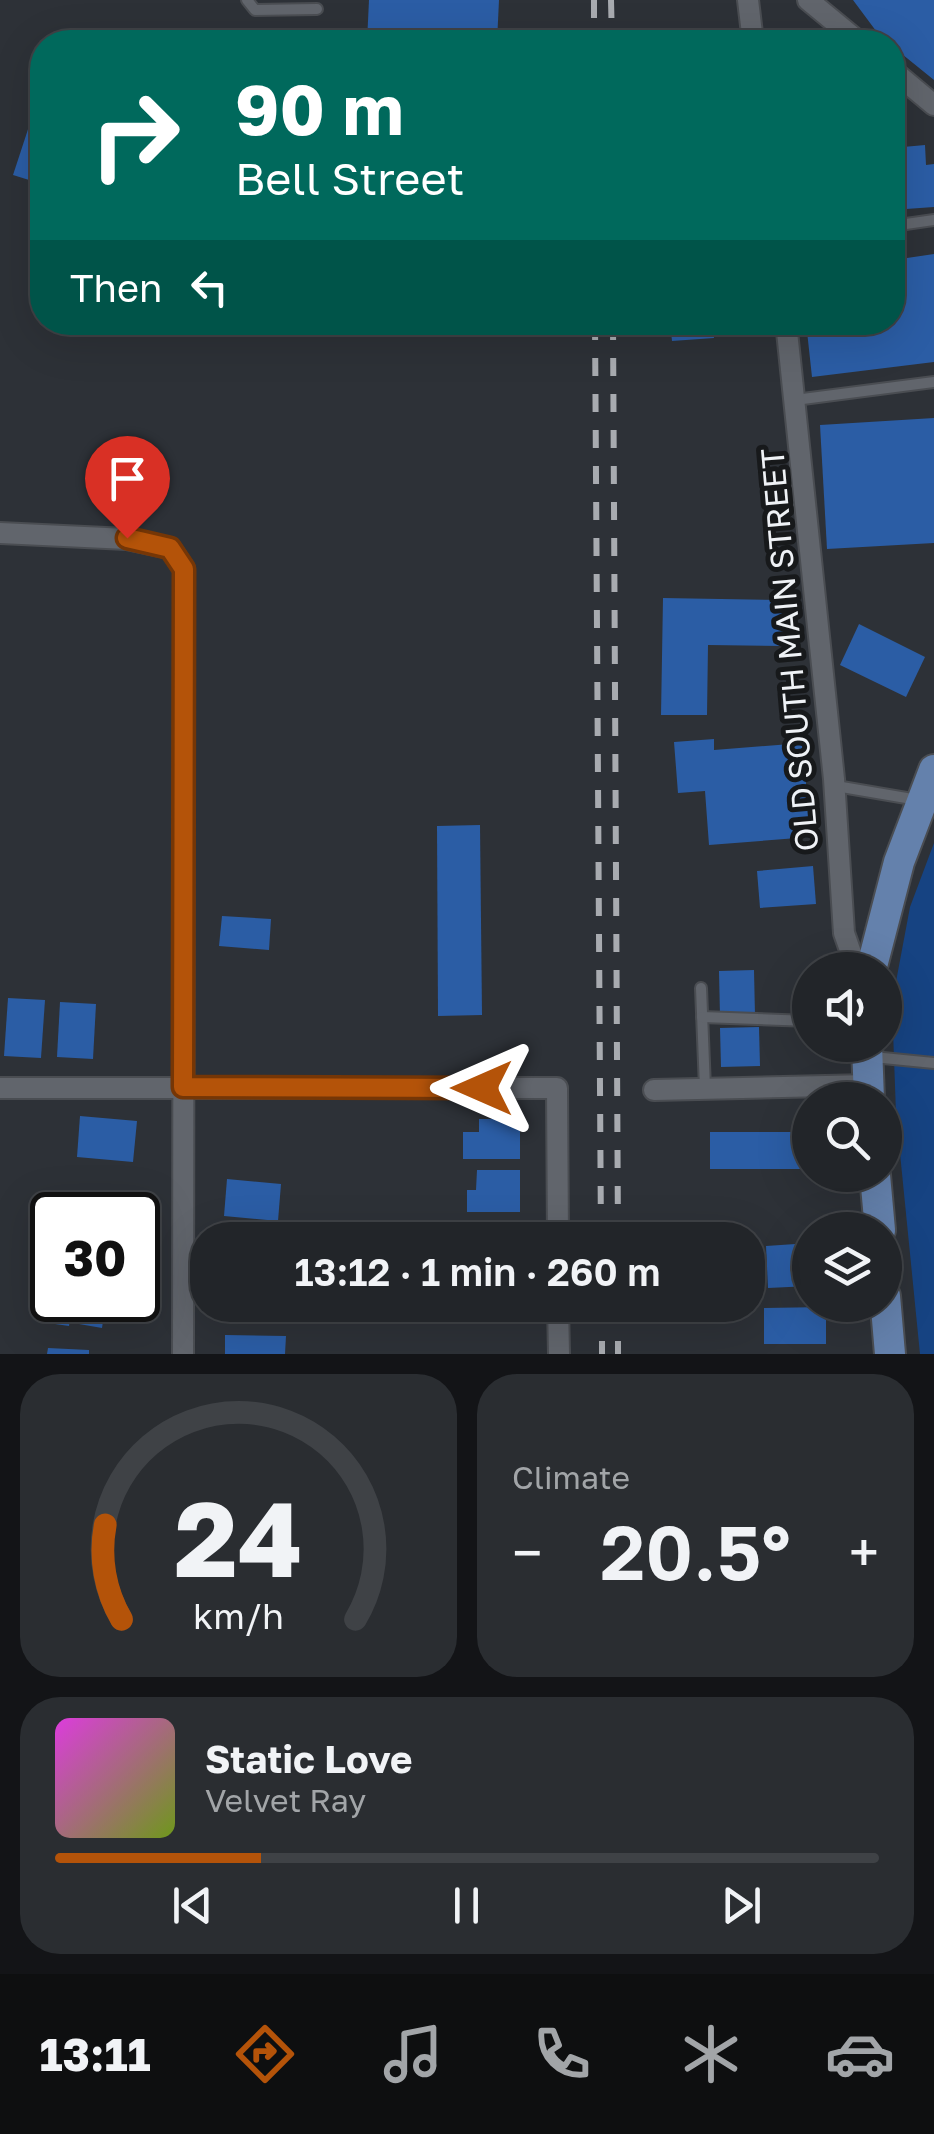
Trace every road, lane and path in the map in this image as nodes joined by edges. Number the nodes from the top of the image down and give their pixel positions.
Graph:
1 (247, 0) edge
2 (748, 0) edge
3 (808, 0) edge
4 (317, 9) dead end
5 (752, 30) edge
6 (839, 30) edge
7 (905, 81) edge
8 (934, 105) edge
9 (934, 220) edge
10 (905, 224) edge
11 (788, 335) edge
12 (934, 382) edge
13 (795, 400) junction
14 (0, 533) edge
15 (934, 770) edge
16 (835, 786) junction
17 (921, 800) junction
18 (851, 952) edge
19 (876, 952) edge
20 (701, 988) dead end
21 (702, 1017) junction
22 (792, 1020) edge
23 (934, 1063) edge
24 (868, 1072) edge
25 (183, 1087) junction
26 (0, 1088) edge
27 (704, 1089) junction
28 (654, 1090) dead end
29 (558, 1222) edge
30 (558, 1322) edge
31 (887, 1322) edge
32 (183, 1354) edge
33 (558, 1354) edge
34 (890, 1354) edge

1 - 4 lane
2 - 5 street
3 - 6 street
7 - 8 street
9 - 10 lane
11 - 13 street, OLD SOUTH MAIN STREET
12 - 13 lane
13 - 16 street, OLD SOUTH MAIN STREET
14 - 25 street
15 - 17 main road
16 - 17 lane
16 - 18 street, OLD SOUTH MAIN STREET
17 - 19 main road
20 - 21 lane
21 - 22 lane
21 - 27 lane
23 - 24 lane
24 - 27 street
25 - 26 street
25 - 29 street
25 - 32 street
27 - 28 street
30 - 33 street
31 - 34 main road

